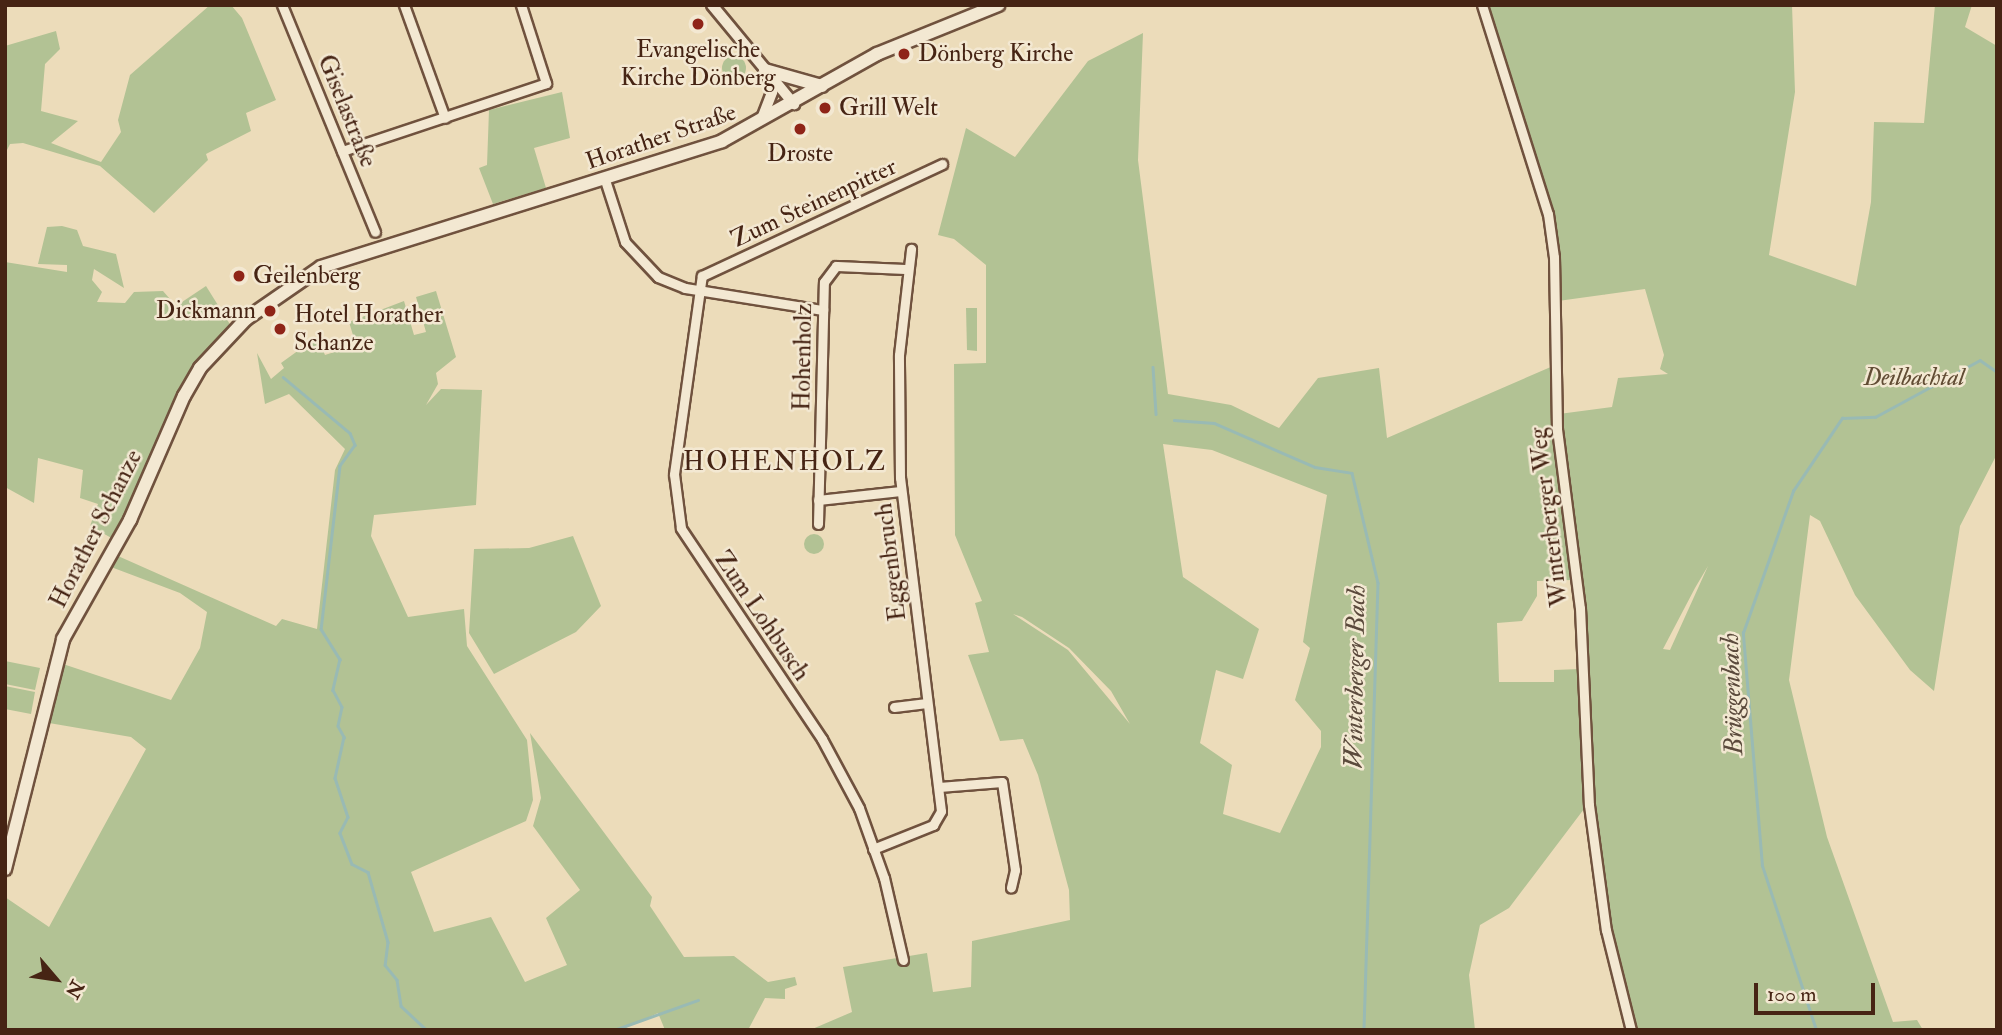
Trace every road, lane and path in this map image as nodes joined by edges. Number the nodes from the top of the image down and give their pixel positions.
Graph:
1 (282, 5) edge
2 (404, 5) edge
3 (521, 5) edge
4 (712, 5) edge
5 (998, 5) edge
6 (1482, 5) edge
7 (967, 11) edge
8 (765, 70) junction
9 (822, 86) junction
10 (794, 104) junction
11 (445, 118) junction
12 (756, 126) junction
13 (342, 150) junction
14 (942, 164) dead end
15 (605, 180) junction
16 (375, 232) dead end
17 (911, 248) dead end
18 (321, 267) joint
19 (906, 269) junction
20 (702, 276) joint
21 (699, 289) junction
22 (823, 310) junction
23 (901, 491) junction
24 (818, 500) junction
25 (818, 524) dead end
26 (927, 703) junction
27 (894, 707) dead end
28 (939, 787) junction
29 (873, 849) junction
30 (5, 869) edge
31 (1011, 888) dead end
32 (903, 960) dead end
33 (1631, 1030) edge

1 - 13 street, Giselastraße
2 - 11 street
3 - 11 street
4 - 8 street
5 - 7 main road, Horather Straße
6 - 33 street, Winterberger Weg
7 - 9 main road, Horather Straße
8 - 9 main road
8 - 10 street
8 - 12 street
9 - 10 main road, Horather Straße
10 - 12 main road, Horather Straße
11 - 13 street
12 - 15 main road, Horather Straße
13 - 16 street, Giselastraße
14 - 20 street, Zum Steinenpitter
15 - 18 main road, Horather Straße
15 - 21 street
17 - 19 street, Eggenbruch
18 - 30 main road, Horather Schanze
19 - 22 street, Hohenholz
19 - 23 street, Eggenbruch
20 - 21 street, Zum Lohbusch
21 - 22 street
21 - 29 street, Zum Lohbusch
22 - 24 street, Hohenholz
23 - 24 street
23 - 26 street, Eggenbruch
24 - 25 street, Hohenholz
26 - 27 street
26 - 28 street, Eggenbruch
28 - 29 street, Eggenbruch
28 - 31 street
29 - 32 street, Zum Lohbusch

